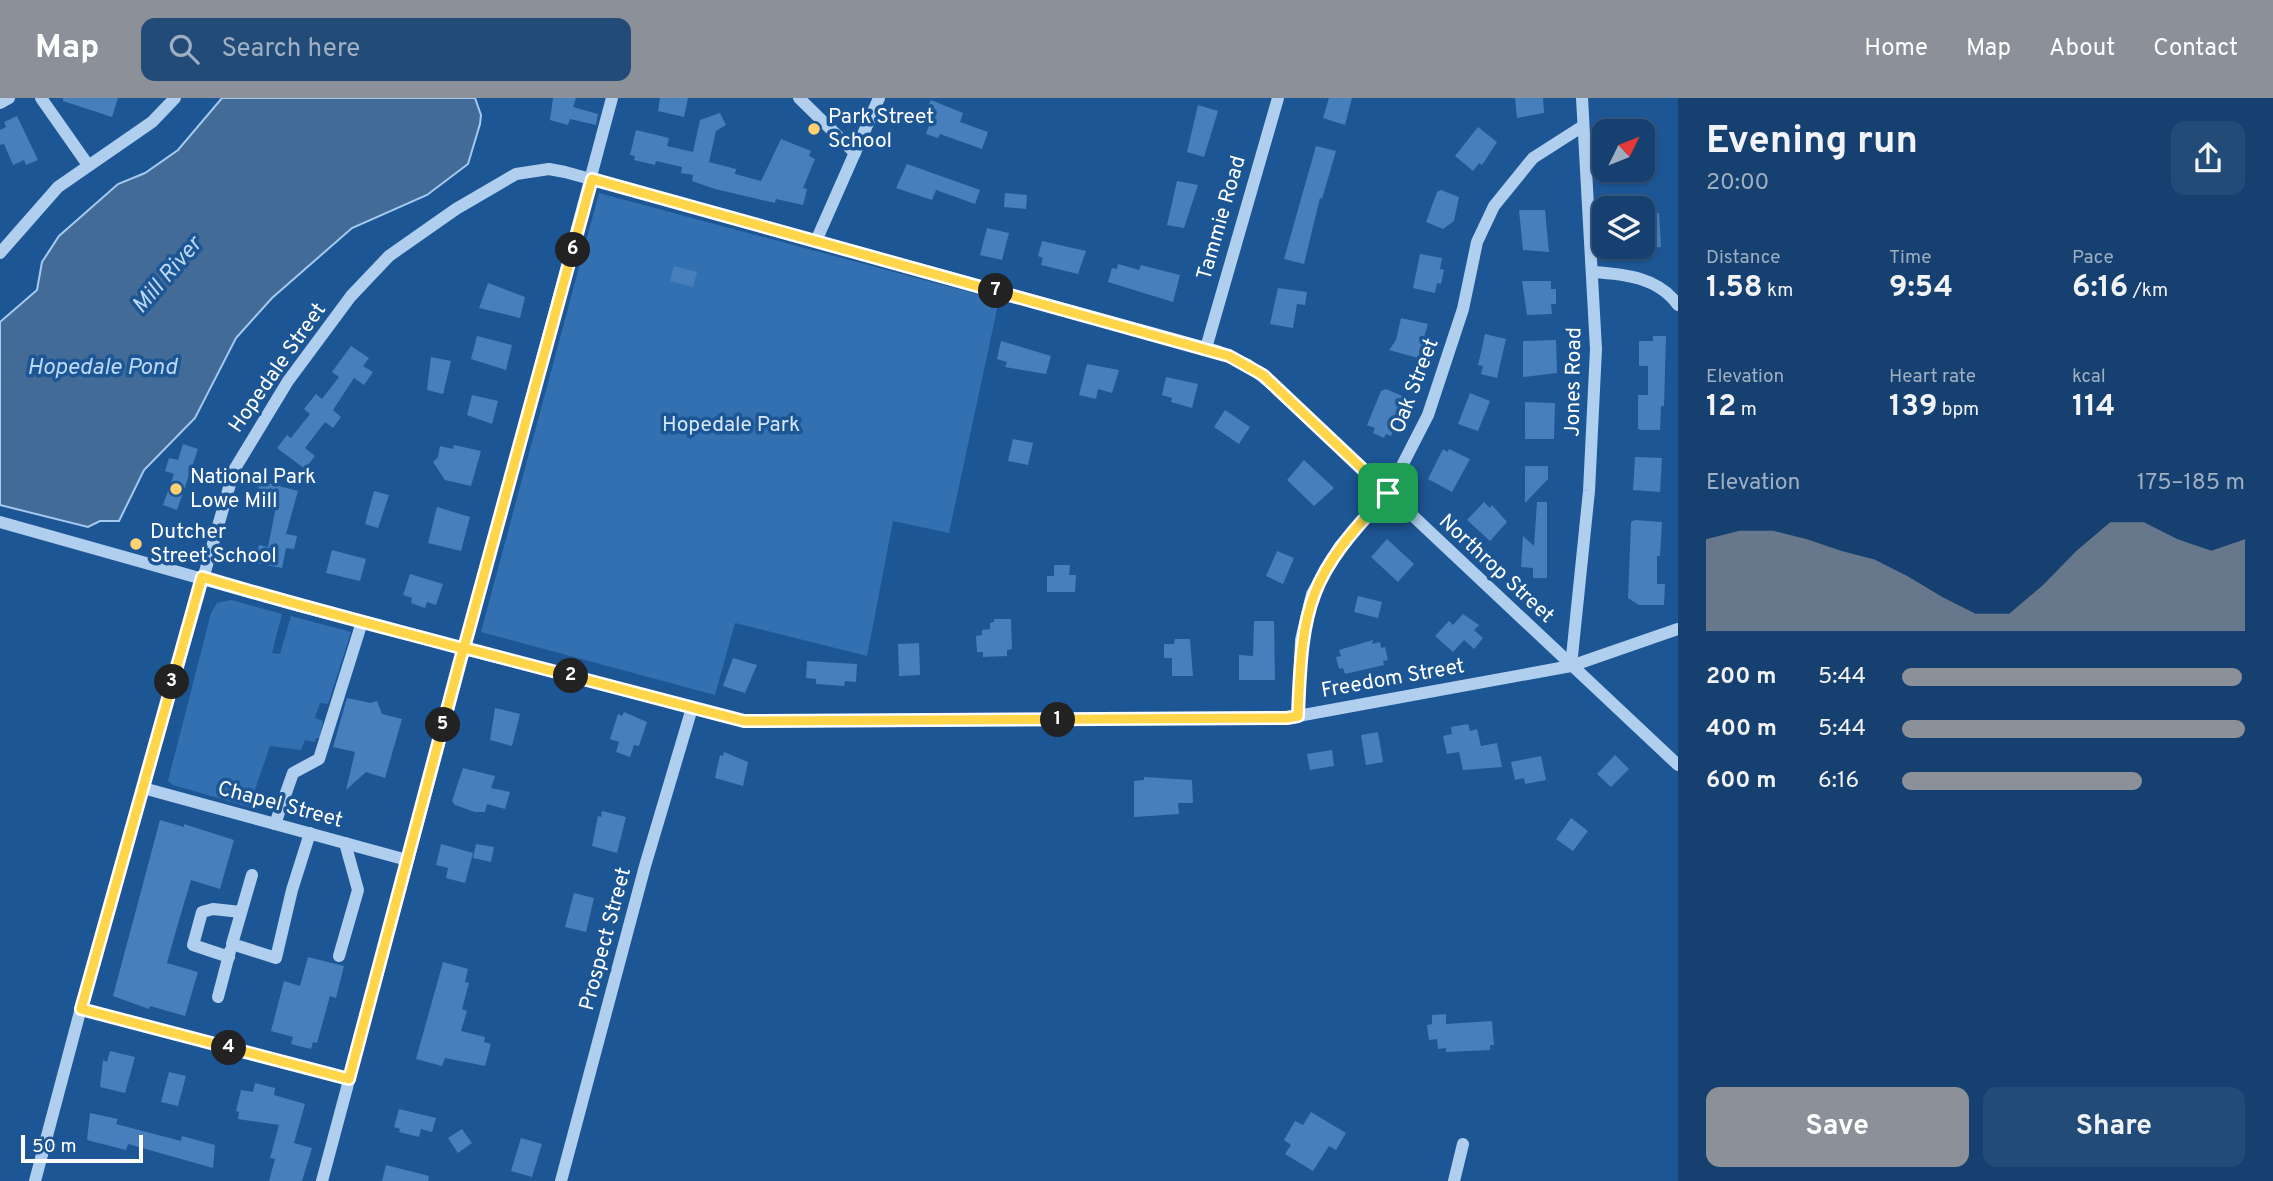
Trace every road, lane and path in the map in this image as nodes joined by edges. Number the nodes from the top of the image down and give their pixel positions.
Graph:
1 (9, 98) edge
2 (41, 98) edge
3 (175, 98) edge
4 (612, 98) edge
5 (799, 98) edge
6 (879, 98) edge
7 (1278, 98) edge
8 (1582, 98) edge
9 (0, 103) edge
10 (1583, 126) junction
11 (855, 153) junction
12 (88, 165) junction
13 (592, 179) junction
14 (816, 241) junction
15 (0, 253) edge
16 (1592, 272) junction
17 (1678, 305) edge
18 (1206, 348) junction
19 (1388, 493) junction
20 (0, 522) edge
21 (202, 577) junction
22 (362, 622) junction
23 (1678, 629) edge
24 (464, 648) junction
25 (1571, 666) junction
26 (692, 708) junction
27 (1298, 716) junction
28 (1678, 765) edge
29 (143, 788) junction
30 (275, 824) junction
31 (310, 834) junction
32 (345, 843) junction
33 (407, 860) junction
34 (252, 875) dead end
35 (241, 912) junction
36 (230, 951) junction
37 (339, 956) dead end
38 (218, 997) dead end
39 (81, 1009) junction
40 (349, 1079) junction
41 (1463, 1144) dead end
42 (35, 1181) edge
43 (323, 1181) edge
44 (561, 1181) edge
45 (1454, 1181) edge

1 - 9 street
2 - 12 street
3 - 12 street
4 - 13 street
5 - 11 street
6 - 11 street
7 - 18 street, Tammie Road
8 - 10 street, Jones Road
10 - 16 street, Jones Road
10 - 19 street, Oak Street
11 - 14 street
12 - 15 street
13 - 14 street, Northrop Street
13 - 21 street, Hopedale Street
13 - 24 street
14 - 18 street, Northrop Street
16 - 17 street
16 - 25 street, Jones Road
18 - 19 street, Northrop Street
19 - 25 street, Northrop Street
19 - 27 street, Oak Street
20 - 21 street, Freedom Street
21 - 22 street, Freedom Street
21 - 29 street, Hopedale Street
22 - 24 street, Freedom Street
22 - 30 street
23 - 25 street, Freedom Street
24 - 26 street, Freedom Street
24 - 33 street
25 - 27 street, Freedom Street
25 - 28 street, Northrop Street
26 - 27 street, Freedom Street
26 - 44 street, Prospect Street
29 - 30 street, Chapel Street
29 - 39 street, Hopedale Street
30 - 31 street, Chapel Street
31 - 32 street, Chapel Street
31 - 36 street
32 - 33 street, Chapel Street
32 - 37 street
33 - 40 street
34 - 35 street
35 - 36 street
35 - 36 street
36 - 38 street
39 - 40 street
39 - 42 street, Hopedale Street
40 - 43 street
41 - 45 street

